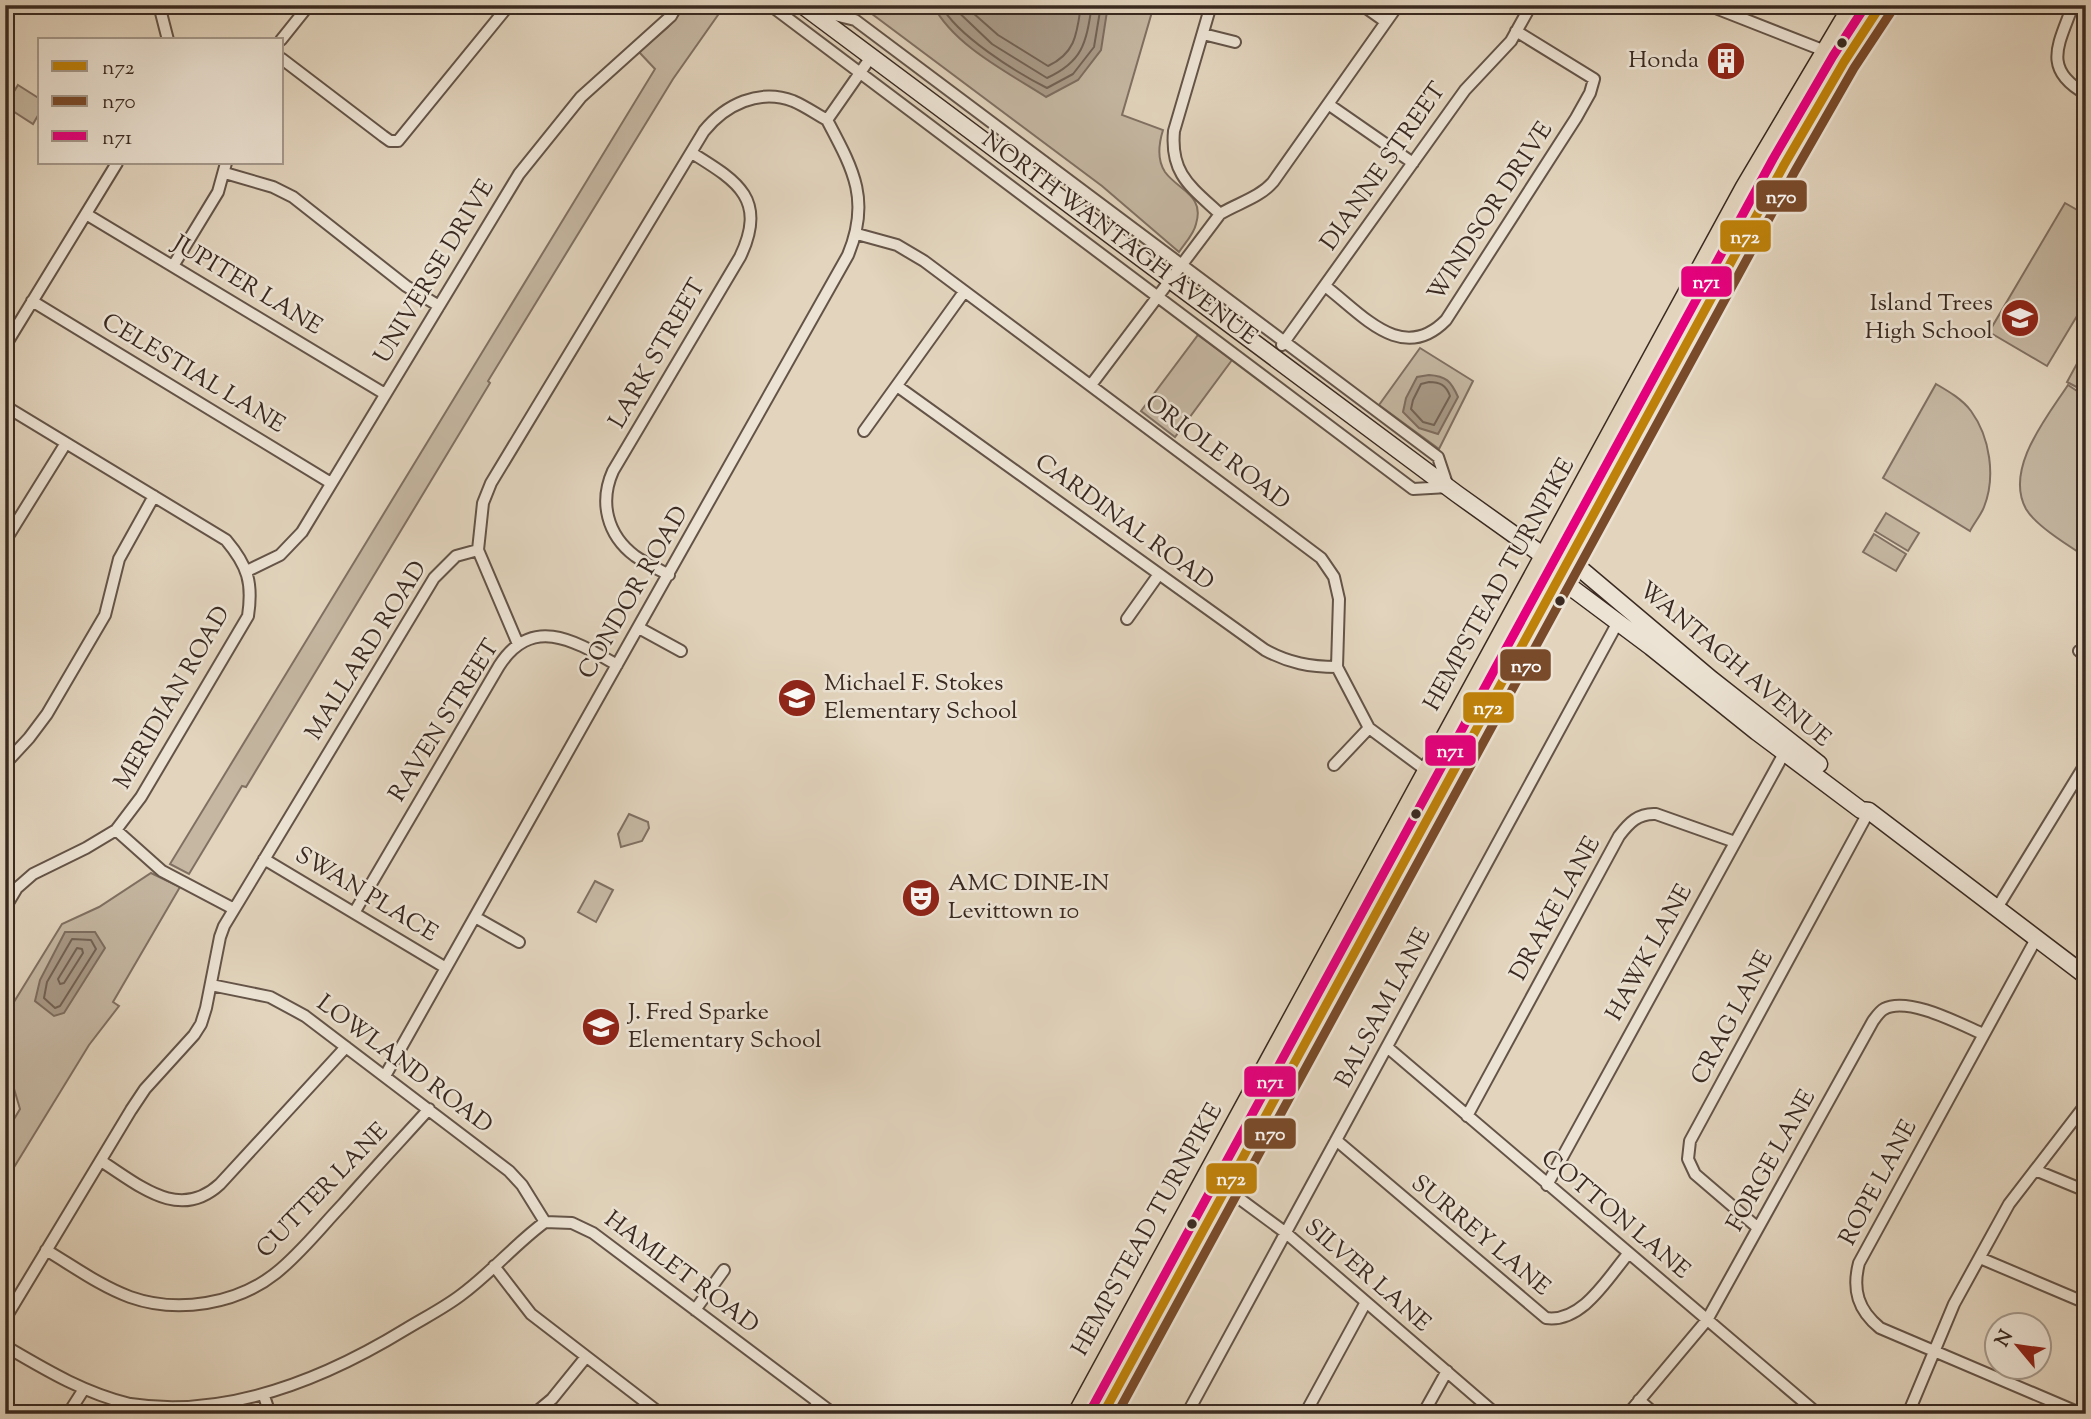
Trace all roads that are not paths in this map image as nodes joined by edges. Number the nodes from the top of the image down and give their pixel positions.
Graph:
1 (159, 5) edge
2 (309, 5) edge
3 (509, 5) edge
4 (677, 5) edge
5 (770, 5) edge
6 (1211, 5) edge
7 (1362, 5) edge
8 (1398, 5) edge
9 (1531, 5) edge
10 (1708, 5) edge
11 (1853, 5) edge
12 (1881, 5) edge
13 (2073, 5) edge
14 (803, 6) edge
15 (1386, 22) junction
16 (1516, 31) junction
17 (1203, 34) junction
18 (167, 38) edge
19 (283, 38) edge
20 (1236, 42) dead end
21 (1825, 51) junction
22 (872, 57) junction
23 (284, 61) edge
24 (1844, 62) junction
25 (860, 73) junction
26 (2086, 94) edge
27 (1328, 104) junction
28 (827, 120) junction
29 (692, 153) junction
30 (1413, 163) junction
31 (116, 164) edge
32 (226, 168) edge
33 (86, 214) junction
34 (1220, 214) junction
35 (857, 234) junction
36 (1181, 265) junction
37 (173, 266) junction
38 (1170, 279) junction
39 (1325, 286) junction
40 (964, 292) junction
41 (1157, 296) junction
42 (32, 302) junction
43 (439, 306) junction
44 (1284, 342) junction
45 (5, 345) edge
46 (1274, 356) junction
47 (1091, 385) junction
48 (897, 386) junction
49 (386, 394) junction
50 (5, 406) edge
51 (864, 431) dead end
52 (66, 443) junction
53 (331, 483) junction
54 (1448, 487) junction
55 (154, 496) junction
56 (5, 541) edge
57 (478, 550) junction
58 (1545, 556) junction
59 (1562, 569) junction
60 (247, 571) junction
61 (1159, 574) junction
62 (669, 575) junction
63 (1127, 619) dead end
64 (1618, 622) junction
65 (639, 628) junction
66 (518, 644) junction
67 (681, 651) dead end
68 (617, 665) junction
69 (1337, 667) junction
70 (1369, 728) junction
71 (1787, 747) junction
72 (2086, 763) edge
73 (5, 764) edge
74 (1334, 765) dead end
75 (1427, 771) junction
76 (1446, 782) junction
77 (1869, 811) junction
78 (116, 830) junction
79 (1735, 842) junction
80 (264, 859) junction
81 (5, 908) edge
82 (1997, 908) junction
83 (234, 909) junction
84 (354, 913) junction
85 (475, 917) junction
86 (2036, 939) junction
87 (519, 942) dead end
88 (1330, 948) junction
89 (1350, 960) junction
90 (446, 968) junction
91 (2086, 976) edge
92 (211, 985) junction
93 (1983, 1034) junction
94 (346, 1047) junction
95 (1387, 1047) junction
96 (385, 1076) junction
97 (2086, 1104) edge
98 (429, 1109) junction
99 (1266, 1114) junction
100 (1467, 1116) junction
101 (1336, 1140) junction
102 (101, 1161) junction
103 (2035, 1170) junction
104 (1206, 1177) junction
105 (1547, 1185) junction
106 (1225, 1188) junction
107 (2086, 1191) edge
108 (545, 1222) junction
109 (1758, 1228) junction
110 (1286, 1233) junction
111 (46, 1250) junction
112 (1628, 1254) junction
113 (1980, 1258) junction
114 (494, 1266) junction
115 (724, 1270) dead end
116 (1366, 1302) junction
117 (2086, 1303) edge
118 (695, 1310) junction
119 (5, 1318) edge
120 (1707, 1320) junction
121 (5, 1346) edge
122 (1934, 1352) junction
123 (586, 1357) junction
124 (1447, 1371) junction
125 (84, 1389) junction
126 (264, 1396) junction
127 (1639, 1400) junction
128 (818, 1402) junction
129 (172, 1411) edge
130 (68, 1414) edge
131 (270, 1414) edge
132 (534, 1414) edge
133 (661, 1414) edge
134 (810, 1414) edge
135 (834, 1414) edge
136 (1077, 1414) edge
137 (1103, 1414) edge
138 (1187, 1414) edge
139 (1305, 1414) edge
140 (1423, 1414) edge
141 (1496, 1414) edge
142 (1628, 1414) edge
143 (1655, 1414) edge
144 (1818, 1414) edge
145 (1908, 1414) edge
146 (2082, 1414) edge

1 - 18 street
2 - 19 street
3 - 23 street
4 - 43 street, UNIVERSE DRIVE
5 - 25 street, NORTH WANTAGH AVENUE
6 - 17 street
7 - 15 street
8 - 15 street
9 - 16 street, DIANNE STREET
10 - 21 street
11 - 21 main road, HEMPSTEAD TURNPIKE
12 - 24 main road, HEMPSTEAD TURNPIKE
13 - 26 street
14 - 22 main road, NORTH WANTAGH AVENUE
14 - 36 street, NORTH WANTAGH AVENUE
15 - 27 street
16 - 30 street, DIANNE STREET
16 - 39 street, WINDSOR DRIVE
17 - 20 street
17 - 34 street
21 - 24 street
21 - 58 main road, HEMPSTEAD TURNPIKE
22 - 25 street
22 - 38 main road, NORTH WANTAGH AVENUE
24 - 59 main road, HEMPSTEAD TURNPIKE
25 - 28 street
25 - 41 street, NORTH WANTAGH AVENUE
27 - 30 street
27 - 34 street
28 - 29 street
28 - 35 street, CONDOR ROAD
29 - 57 street
29 - 62 street, LARK STREET
30 - 39 street, DIANNE STREET
31 - 33 street
32 - 37 street
32 - 43 street
33 - 37 street, JUPITER LANE
33 - 42 street
34 - 36 street
35 - 40 street, ORIOLE ROAD
35 - 62 street, CONDOR ROAD
36 - 38 street
36 - 44 street, NORTH WANTAGH AVENUE
37 - 49 street, JUPITER LANE
38 - 41 street
38 - 46 main road, NORTH WANTAGH AVENUE
39 - 44 street, DIANNE STREET
40 - 47 street, ORIOLE ROAD
40 - 48 street
41 - 47 street
41 - 54 street, NORTH WANTAGH AVENUE
42 - 45 street
42 - 53 street, CELESTIAL LANE
43 - 49 street, UNIVERSE DRIVE
44 - 46 street, DIANNE STREET
44 - 54 street, NORTH WANTAGH AVENUE
46 - 54 main road, NORTH WANTAGH AVENUE
47 - 69 street, ORIOLE ROAD
48 - 51 street
48 - 61 street, CARDINAL ROAD
49 - 53 street, UNIVERSE DRIVE
50 - 52 street, MERIDIAN ROAD
52 - 55 street, MERIDIAN ROAD
52 - 56 street
53 - 60 street, UNIVERSE DRIVE
54 - 58 main road, NORTH WANTAGH AVENUE
55 - 60 street, MERIDIAN ROAD
55 - 73 street
57 - 66 street
57 - 80 street, MALLARD ROAD
58 - 59 main road, WANTAGH AVENUE
58 - 75 main road, HEMPSTEAD TURNPIKE
59 - 64 main road, WANTAGH AVENUE
59 - 71 main road, WANTAGH AVENUE
59 - 76 main road, HEMPSTEAD TURNPIKE
60 - 78 street, MERIDIAN ROAD
61 - 63 street
61 - 69 street, CARDINAL ROAD
62 - 65 street, CONDOR ROAD
64 - 71 main road, WANTAGH AVENUE
64 - 95 street, BALSAM LANE
65 - 67 street
65 - 68 street, CONDOR ROAD
66 - 68 street, RAVEN STREET
66 - 84 street, RAVEN STREET
68 - 85 street, CONDOR ROAD
69 - 70 street, ORIOLE ROAD
70 - 74 street
70 - 75 street, ORIOLE ROAD
71 - 77 main road, WANTAGH AVENUE
71 - 79 street, HAWK LANE
72 - 82 street
75 - 76 street, ORIOLE ROAD
75 - 88 main road, HEMPSTEAD TURNPIKE
76 - 89 main road, HEMPSTEAD TURNPIKE
77 - 82 main road, WANTAGH AVENUE
77 - 109 street, CRAG LANE
78 - 81 street, MERIDIAN ROAD
78 - 83 street
79 - 100 street, DRAKE LANE
79 - 105 street, HAWK LANE
80 - 83 street, MALLARD ROAD
80 - 84 street, SWAN PLACE
82 - 86 main road, WANTAGH AVENUE
83 - 92 street, MALLARD ROAD
84 - 90 street, SWAN PLACE
85 - 87 street
85 - 90 street, CONDOR ROAD
86 - 91 main road, WANTAGH AVENUE
86 - 93 street, ROPE LANE
88 - 89 main road
88 - 99 main road
88 - 104 main road, HEMPSTEAD TURNPIKE
89 - 99 main road, HEMPSTEAD TURNPIKE
90 - 96 street, CONDOR ROAD
92 - 94 street, LOWLAND ROAD
92 - 102 street, MALLARD ROAD
93 - 109 street, FORGE LANE
93 - 122 street, ROPE LANE
94 - 96 street, LOWLAND ROAD
94 - 102 street
95 - 100 street, COTTON LANE
95 - 101 street, BALSAM LANE
96 - 98 street, LOWLAND ROAD
97 - 103 street
98 - 108 street, LOWLAND ROAD
98 - 111 street, CUTTER LANE
99 - 106 main road, HEMPSTEAD TURNPIKE
100 - 105 street, COTTON LANE
101 - 110 street, BALSAM LANE
101 - 112 street, SURREY LANE
102 - 111 street, MALLARD ROAD
103 - 107 street
103 - 113 street
104 - 106 street, SILVER LANE
104 - 136 main road, HEMPSTEAD TURNPIKE
105 - 112 street, COTTON LANE
106 - 110 street, SILVER LANE
106 - 137 main road, HEMPSTEAD TURNPIKE
108 - 114 street
108 - 118 street, HAMLET ROAD
109 - 120 street, FORGE LANE
110 - 116 street, SILVER LANE
110 - 138 street, BALSAM LANE
111 - 119 street, MALLARD ROAD
112 - 120 street, COTTON LANE
113 - 117 street
113 - 122 street
114 - 123 street
114 - 126 street
115 - 118 street
116 - 124 street, SILVER LANE
116 - 139 street
118 - 128 street, HAMLET ROAD
120 - 127 street, FORGE LANE
120 - 144 street, COTTON LANE
121 - 125 street
122 - 145 street
122 - 146 street, ROPE LANE
123 - 132 street
123 - 133 street
124 - 140 street
124 - 141 street, SILVER LANE
125 - 129 street
125 - 130 street
126 - 129 street
126 - 131 street
127 - 142 street, FORGE LANE
127 - 143 street
128 - 134 street
128 - 135 street, HAMLET ROAD

